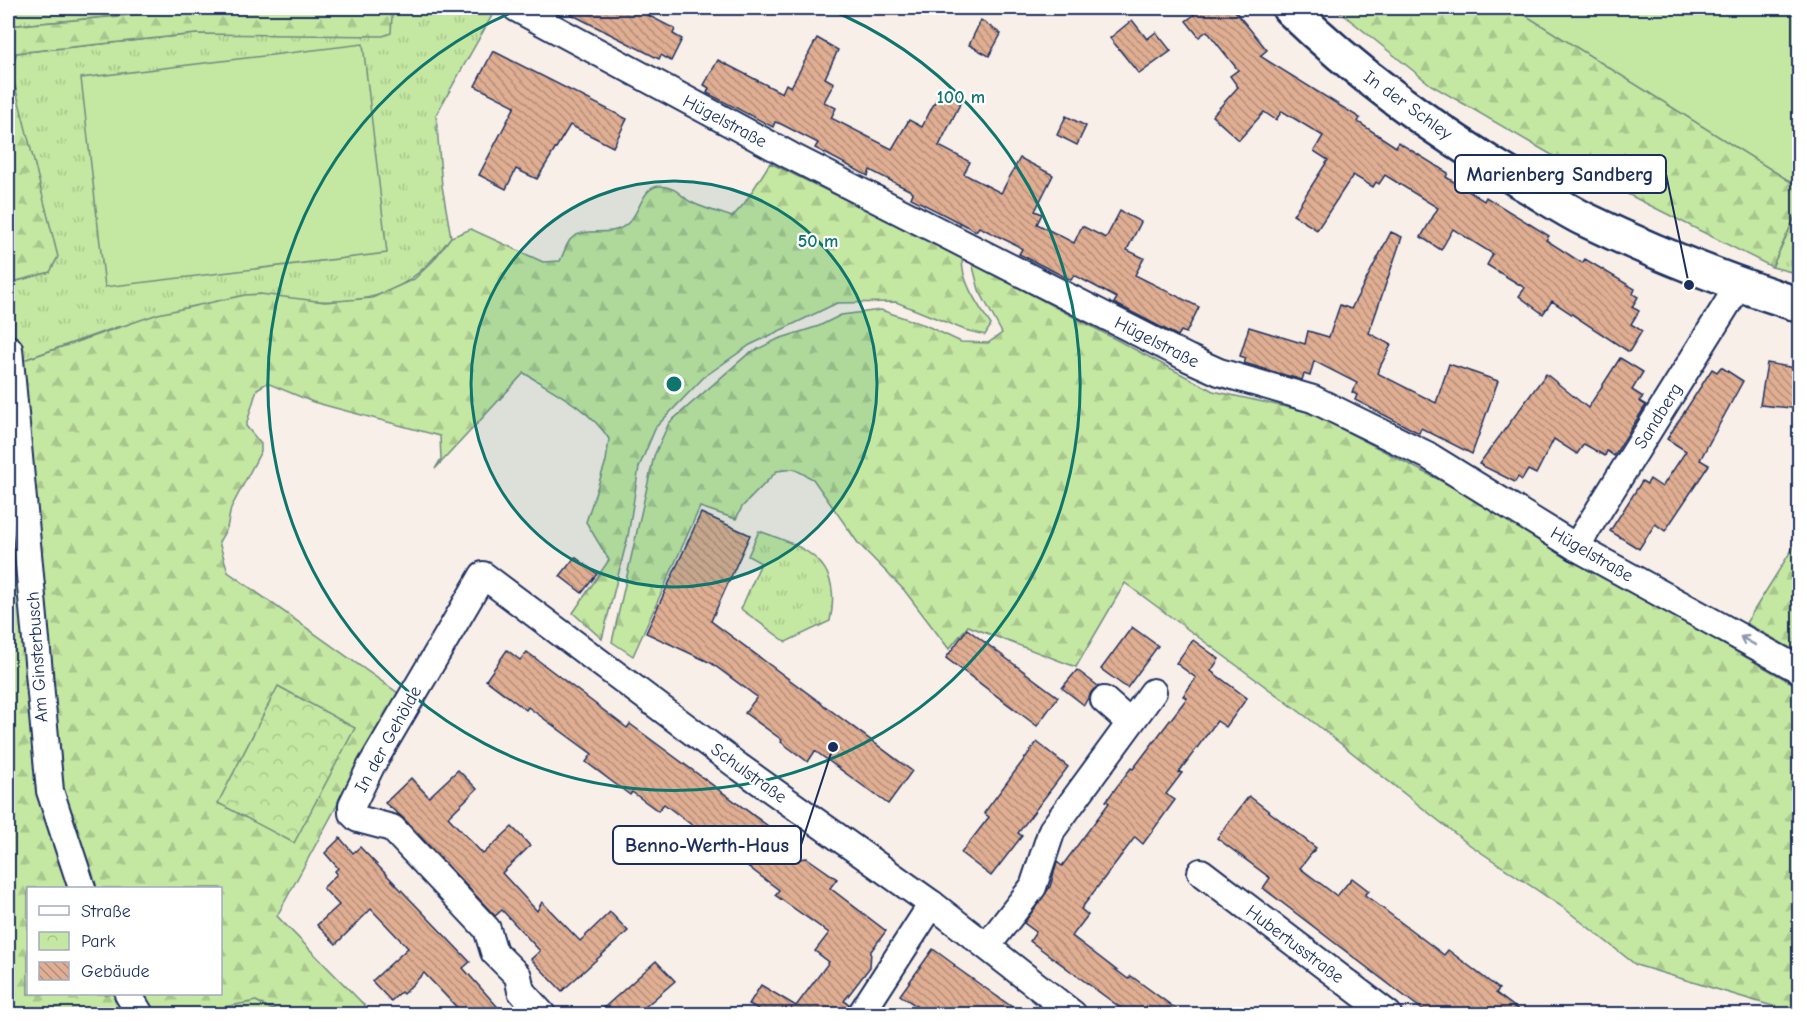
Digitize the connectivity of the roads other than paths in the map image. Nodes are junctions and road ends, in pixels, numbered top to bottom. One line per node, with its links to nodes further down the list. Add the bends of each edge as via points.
1 (516, 8): 6 (street, Hügelstraße, via 823,173 1188,358 1219,372 1312,399 1407,445)
2 (1289, 8): 3 (street, In der Schley, via 1399,101 1488,162 1582,218)
3 (1739, 285): 4 (street, In der Schley); 6 (street, Sandberg)
4 (1800, 305)
5 (9, 350): 13 (street, Am Ginsterbusch, via 50,791)
6 (1576, 547): 8 (street, Hügelstraße, one-way to 6)
7 (483, 575): 14 (street, Schulstraße, via 744,770); 18 (street, In der Gehölde, via 371,766 352,813 358,819 392,828 487,929 494,952 518,976 521,991)
8 (1800, 670)
9 (1153, 692): 11 (street)
10 (1104, 700): 11 (street)
11 (1130, 722): 15 (street, via 1052,830 1033,887)
12 (1201, 872): 21 (street, Hubertusstraße)
13 (82, 887)
14 (932, 904): 15 (street, Schulstraße); 19 (street)
15 (987, 946): 20 (street, Schulstraße)
16 (129, 995): 17 (street)
17 (140, 1014)
18 (542, 1014)
19 (861, 1014)
20 (1072, 1014)
21 (1388, 1014)

